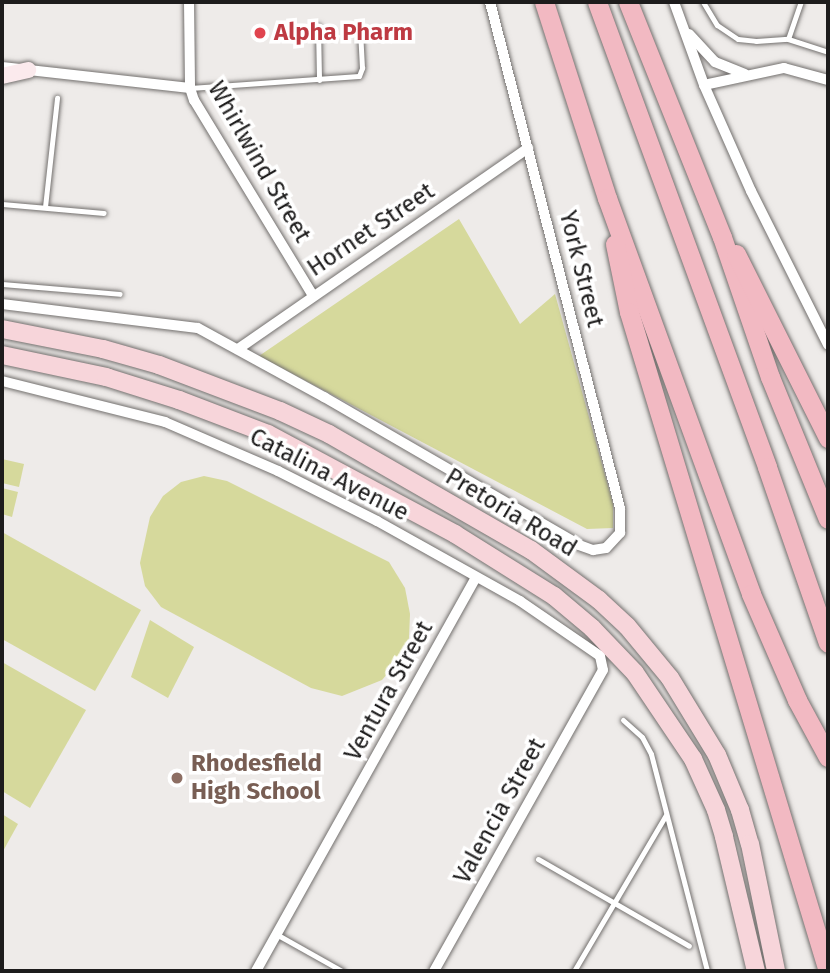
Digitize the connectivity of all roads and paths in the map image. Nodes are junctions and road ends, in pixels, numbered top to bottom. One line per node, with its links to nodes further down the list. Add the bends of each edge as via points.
1 (189, 2): 21 (street, Whirlwind Street)
2 (490, 2): 23 (street, York Street)
3 (544, 2): 24 (highway)
4 (597, 2): 41 (highway)
5 (628, 2): 28 (highway)
6 (674, 2): 10 (street)
7 (703, 2): 12 (lane, via 717,25 738,39)
8 (801, 2): 12 (lane)
9 (317, 26): 18 (lane)
10 (684, 29): 16 (street, via 715,62); 20 (street)
11 (360, 33): 18 (lane, via 361,73)
12 (788, 38): 13 (lane)
13 (828, 52)
14 (2, 67): 15 (street)
15 (28, 70): 17 (street); 21 (street)
16 (745, 75): 19 (street, via 784,68); 20 (street)
17 (2, 76)
18 (319, 80): 21 (lane)
19 (828, 80)
20 (704, 85): 34 (street)
21 (190, 88): 31 (street, Whirlwind Street)
22 (57, 98): 26 (lane)
23 (528, 148): 31 (street, Hornet Street); 35 (street, York Street, via 620,508 623,525 612,544 593,550 579,545)
24 (607, 198): 44 (highway, via 751,594 797,700); 57 (highway, via 629,312)
25 (2, 204): 26 (lane)
26 (45, 207): 27 (lane)
27 (104, 213)
28 (722, 237): 38 (highway, via 741,261); 39 (highway, via 770,377)
29 (2, 284): 30 (lane)
30 (120, 295)
31 (313, 296): 35 (street, Hornet Street)
32 (2, 303): 35 (street, via 188,325)
33 (2, 329): 56 (main road, Pretoria Road, via 159,365 281,411 329,434 569,575 643,645 687,702 717,755 750,844)
34 (828, 345)
35 (238, 349)
36 (2, 355): 55 (main road, Pretoria Road, via 106,377 268,434 455,534 554,596 635,673 692,759 724,837)
37 (2, 381): 40 (street, Catalina Avenue, via 186,429 325,494)
38 (828, 438)
39 (828, 519)
40 (476, 578): 42 (street, Catalina Avenue, via 566,630 600,656); 48 (street, Ventura Street)
41 (828, 643)
42 (603, 670): 52 (street, Valencia Street)
43 (623, 720): 45 (lane, via 642,737 651,754)
44 (828, 756)
45 (666, 815): 47 (lane); 54 (lane)
46 (538, 859): 47 (lane)
47 (614, 903): 49 (lane); 53 (lane)
48 (276, 934): 50 (street, Ventura Street); 51 (lane)
49 (689, 946)
50 (256, 971)
51 (342, 971)
52 (434, 971)
53 (574, 971)
54 (706, 971)
55 (756, 971)
56 (776, 971)
57 (828, 971)

